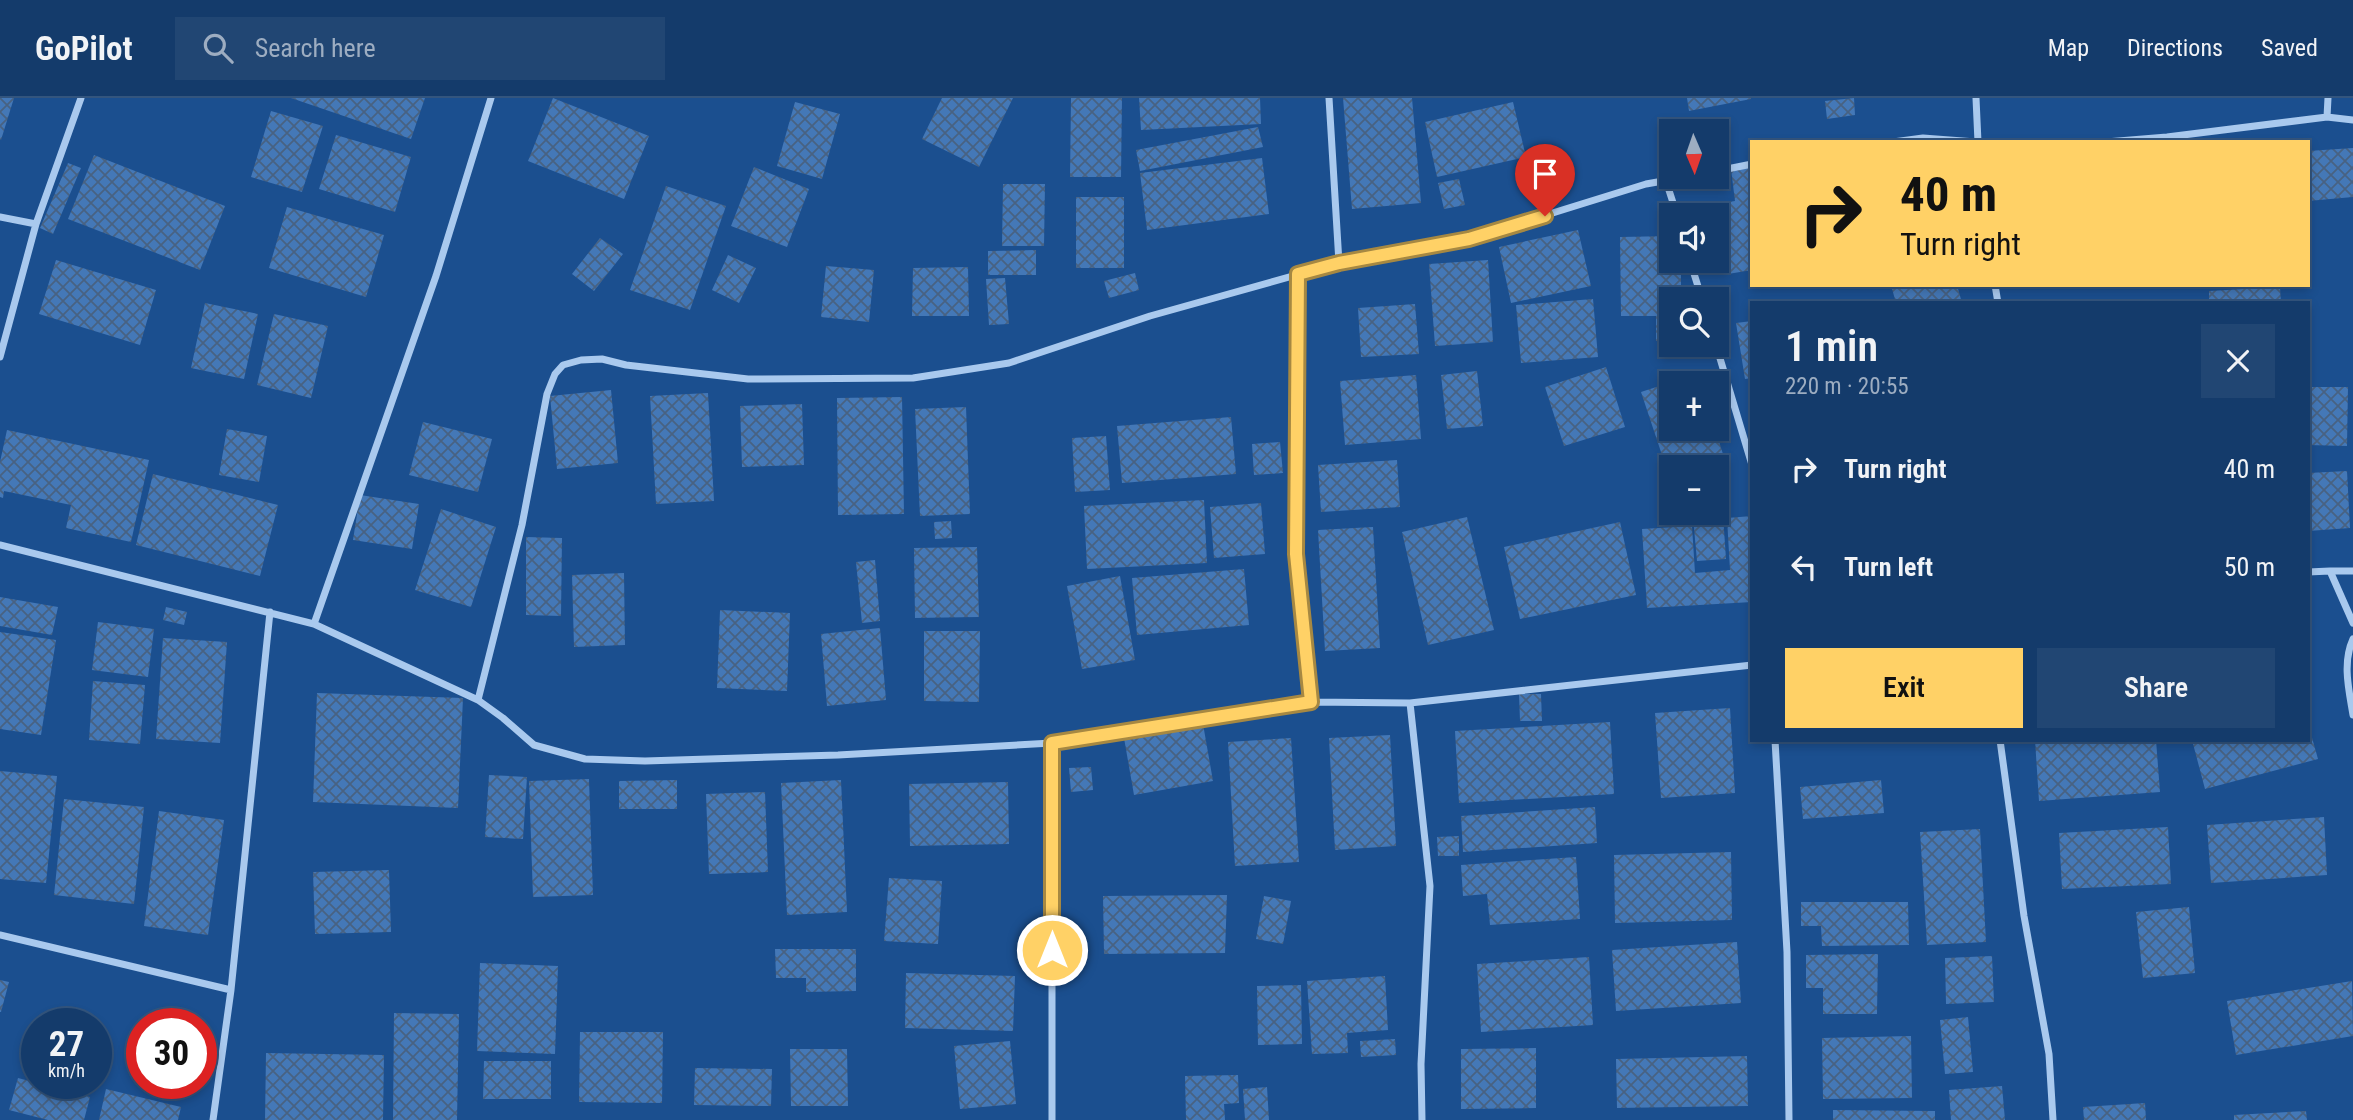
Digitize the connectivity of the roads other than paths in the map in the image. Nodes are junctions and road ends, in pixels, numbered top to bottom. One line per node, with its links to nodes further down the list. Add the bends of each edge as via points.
1 (81, 98): 16 (street)
2 (491, 98): 28 (street, via 431,288)
3 (1329, 98): 17 (street)
4 (1976, 98): 10 (street)
5 (2328, 98): 6 (street)
6 (2327, 117): 7 (street); 11 (street)
7 (2353, 120)
8 (1908, 140): 9 (street)
9 (1950, 140)
10 (1977, 140)
11 (2130, 140)
12 (1750, 164): 13 (street)
13 (1729, 169)
14 (1659, 182): 17 (street, via 1469,239)
15 (0, 217): 16 (street)
16 (36, 224): 19 (street)
17 (1339, 263): 18 (street)
18 (1298, 274): 31 (street, via 1009,363 913,378 748,379 602,359 563,365 547,394 522,525); 32 (street, via 1296,554)
19 (0, 357)
20 (1720, 357): 21 (street)
21 (1750, 459)
22 (0, 545): 26 (street)
23 (2330, 571): 24 (street); 25 (street); 27 (street)
24 (2353, 571)
25 (2310, 572)
26 (270, 612): 28 (street); 39 (street)
27 (2353, 623)
28 (314, 624): 31 (street)
29 (2353, 639): 34 (street, via 2347,673)
30 (1750, 665): 33 (street)
31 (478, 700): 37 (street, via 534,745 584,759 825,755)
32 (1311, 702): 33 (street); 37 (street)
33 (1410, 703): 42 (street, via 1430,886 1421,1064)
34 (2353, 715)
35 (1775, 742): 43 (street, via 1787,952)
36 (2000, 742): 44 (street, via 2049,1054)
37 (1052, 743): 41 (street)
38 (0, 935): 39 (street)
39 (231, 990): 40 (street)
40 (213, 1120)
41 (1052, 1120)
42 (1423, 1120)
43 (1788, 1120)
44 (2053, 1120)

